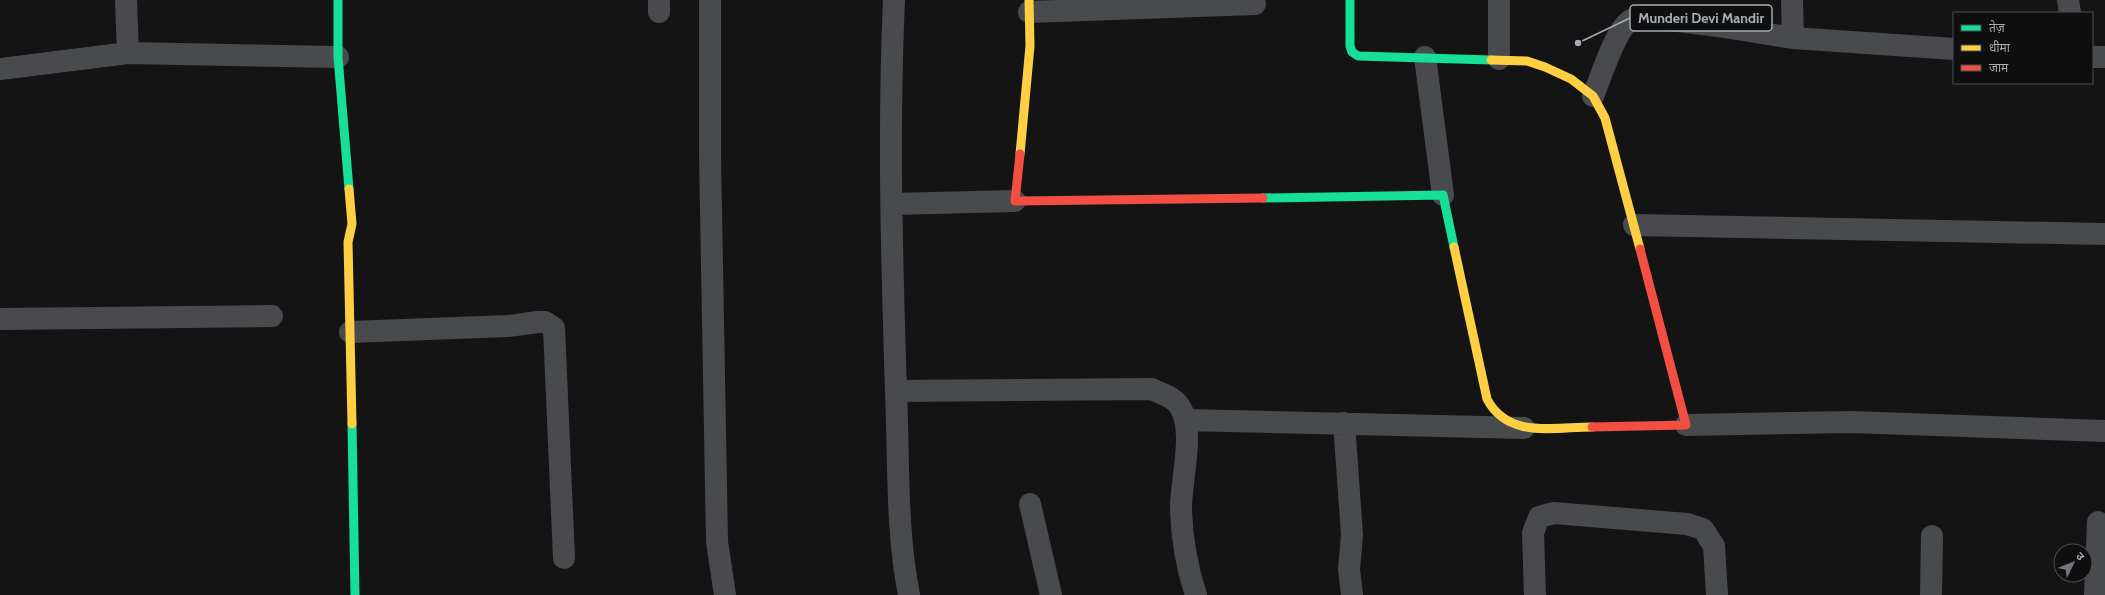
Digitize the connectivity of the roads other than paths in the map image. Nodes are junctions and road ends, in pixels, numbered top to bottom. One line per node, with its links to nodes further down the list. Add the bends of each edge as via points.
1 (126, 0): 14 (street)
2 (338, 0): 15 (street)
3 (710, 0): 41 (street, via 717,542)
4 (894, 0): 24 (street)
5 (1350, 0): 16 (street, via 1352,52 1358,56)
6 (1499, 0): 19 (street)
7 (1792, 0): 12 (street)
8 (2068, 0): 11 (street)
9 (1255, 4): 10 (street)
10 (1029, 6): 23 (street, via 1030,46)
11 (2070, 12)
12 (1793, 38): 13 (street); 21 (street, via 1642,18 1632,20 1620,33)
13 (1953, 49)
14 (128, 53): 15 (street); 20 (street)
15 (338, 57): 29 (street, via 352,224 348,242)
16 (1425, 57): 19 (street); 22 (street)
17 (2093, 57): 18 (street)
18 (2105, 57)
19 (1499, 59): 21 (street, via 1527,61 1549,68 1575,82)
20 (0, 69)
21 (1593, 96): 25 (street, via 1605,118)
22 (1443, 194): 23 (street); 34 (street, via 1487,399 1498,416 1510,424)
23 (1015, 201): 24 (street)
24 (892, 204): 30 (street)
25 (1634, 225): 26 (street); 33 (street)
26 (2105, 234)
27 (272, 316): 28 (street)
28 (0, 319)
29 (350, 332): 39 (street, via 508,326 538,322 545,322 554,328); 40 (street)
30 (896, 391): 31 (street, via 1152,389 1178,404); 42 (street, via 902,558)
31 (1185, 420): 32 (street); 44 (street, via 1187,450 1181,510 1189,574)
32 (1344, 423): 34 (street); 45 (street, via 1352,535 1349,569)
33 (1686, 425): 34 (street); 35 (street, via 1851,422)
34 (1524, 428)
35 (2105, 431)
36 (1030, 504): 43 (street)
37 (2098, 522): 49 (street)
38 (1932, 536): 48 (street)
39 (564, 558)
40 (355, 595)
41 (725, 595)
42 (909, 595)
43 (1051, 595)
44 (1196, 595)
45 (1352, 595)
46 (1535, 595): 47 (street, via 1533,533 1539,517 1554,513 1687,524 1703,529 1714,546)
47 (1717, 595)
48 (1931, 595)
49 (2095, 595)

